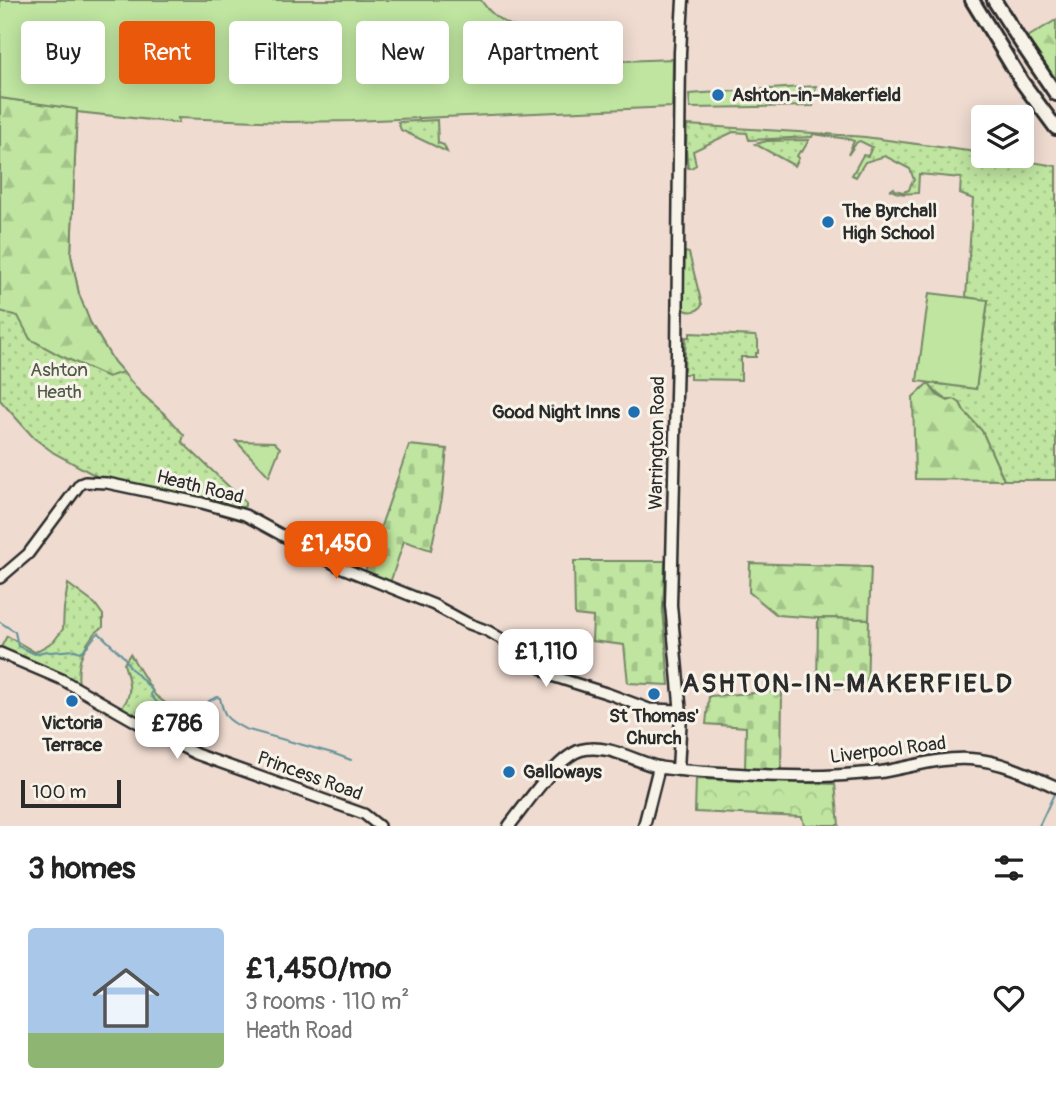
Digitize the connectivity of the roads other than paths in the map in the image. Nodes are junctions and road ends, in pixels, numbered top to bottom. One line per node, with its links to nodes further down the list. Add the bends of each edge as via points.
1 (683, 0): 8 (main road, Warrington Road, via 671,605)
2 (972, 0): 5 (highway)
3 (994, 0): 4 (highway)
4 (1056, 94)
5 (1056, 128)
6 (0, 578): 8 (street, Heath Road, via 28,554 80,484 107,484 244,515 340,566 488,631 552,676 649,709)
7 (0, 653): 12 (street, Princess Road, via 61,679 187,749 364,814)
8 (680, 710): 10 (main road, Warrington Road)
9 (659, 767): 10 (main road, Liverpool Road); 13 (main road, Liverpool Road, via 598,748 580,750 557,766); 14 (main road)
10 (678, 770): 11 (main road, Liverpool Road, via 842,775 971,759 1011,767)
11 (1056, 787)
12 (379, 826)
13 (509, 826)
14 (644, 826)

